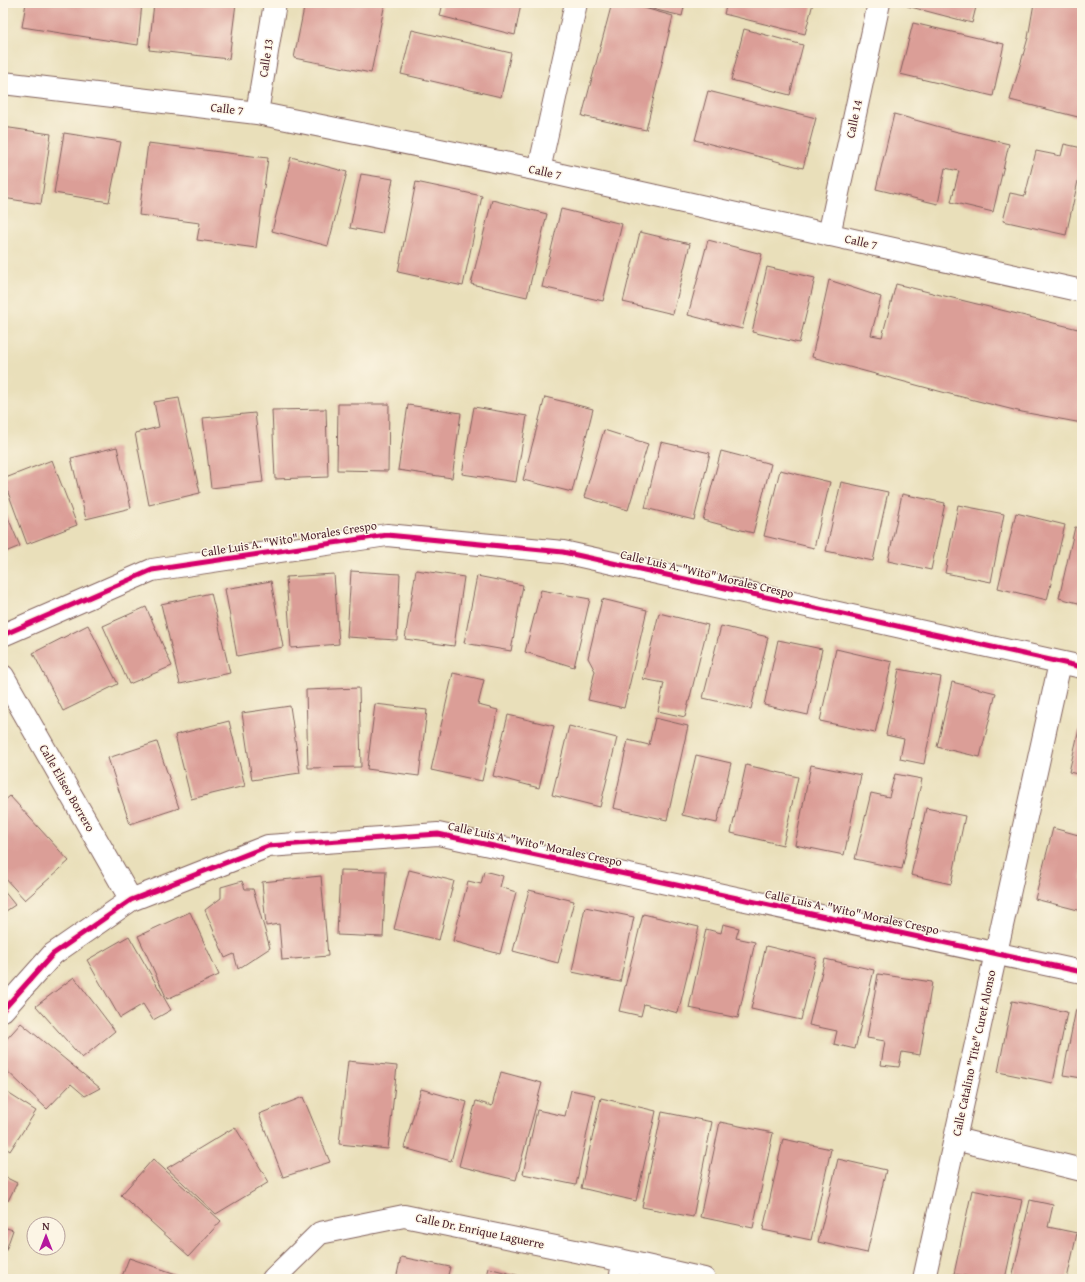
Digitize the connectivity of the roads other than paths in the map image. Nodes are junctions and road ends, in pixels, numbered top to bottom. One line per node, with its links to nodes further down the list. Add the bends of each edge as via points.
1 (275, 3): 5 (street, Calle 13)
2 (576, 3): 6 (street)
3 (879, 3): 7 (street, Calle 14)
4 (3, 83): 5 (street, Calle 7)
5 (257, 113): 6 (street, Calle 7)
6 (539, 170): 7 (street, Calle 7)
7 (829, 235): 8 (street, Calle 7)
8 (1082, 291)
9 (3, 635): 10 (street, Calle Luis A. "Wito" Morales Crespo, via 152,570 387,535 563,552)
10 (1060, 663): 11 (street, Calle Luis A. "Wito" Morales Crespo); 14 (street, Calle Catalino "Tite" Curet Alonso)
11 (1082, 667)
12 (3, 676): 13 (street, Calle Eliseo Borrero)
13 (130, 900): 14 (street, Calle Luis A. "Wito" Morales Crespo, via 268,846 438,834); 16 (street, Calle Luis A. "Wito" Morales Crespo, via 53,954)
14 (996, 953): 15 (street, Calle Luis A. "Wito" Morales Crespo); 17 (street, Calle Catalino "Tite" Curet Alonso)
15 (1082, 972)
16 (3, 1010)
17 (955, 1139): 18 (street); 22 (street, Calle Catalino "Tite" Curet Alonso)
18 (1082, 1170)
19 (622, 1270): 20 (street, Calle Dr. Enrique Laguerre, via 404,1216 320,1233); 21 (street, Calle Dr. Enrique Laguerre)
20 (273, 1279)
21 (704, 1279)
22 (924, 1279)

